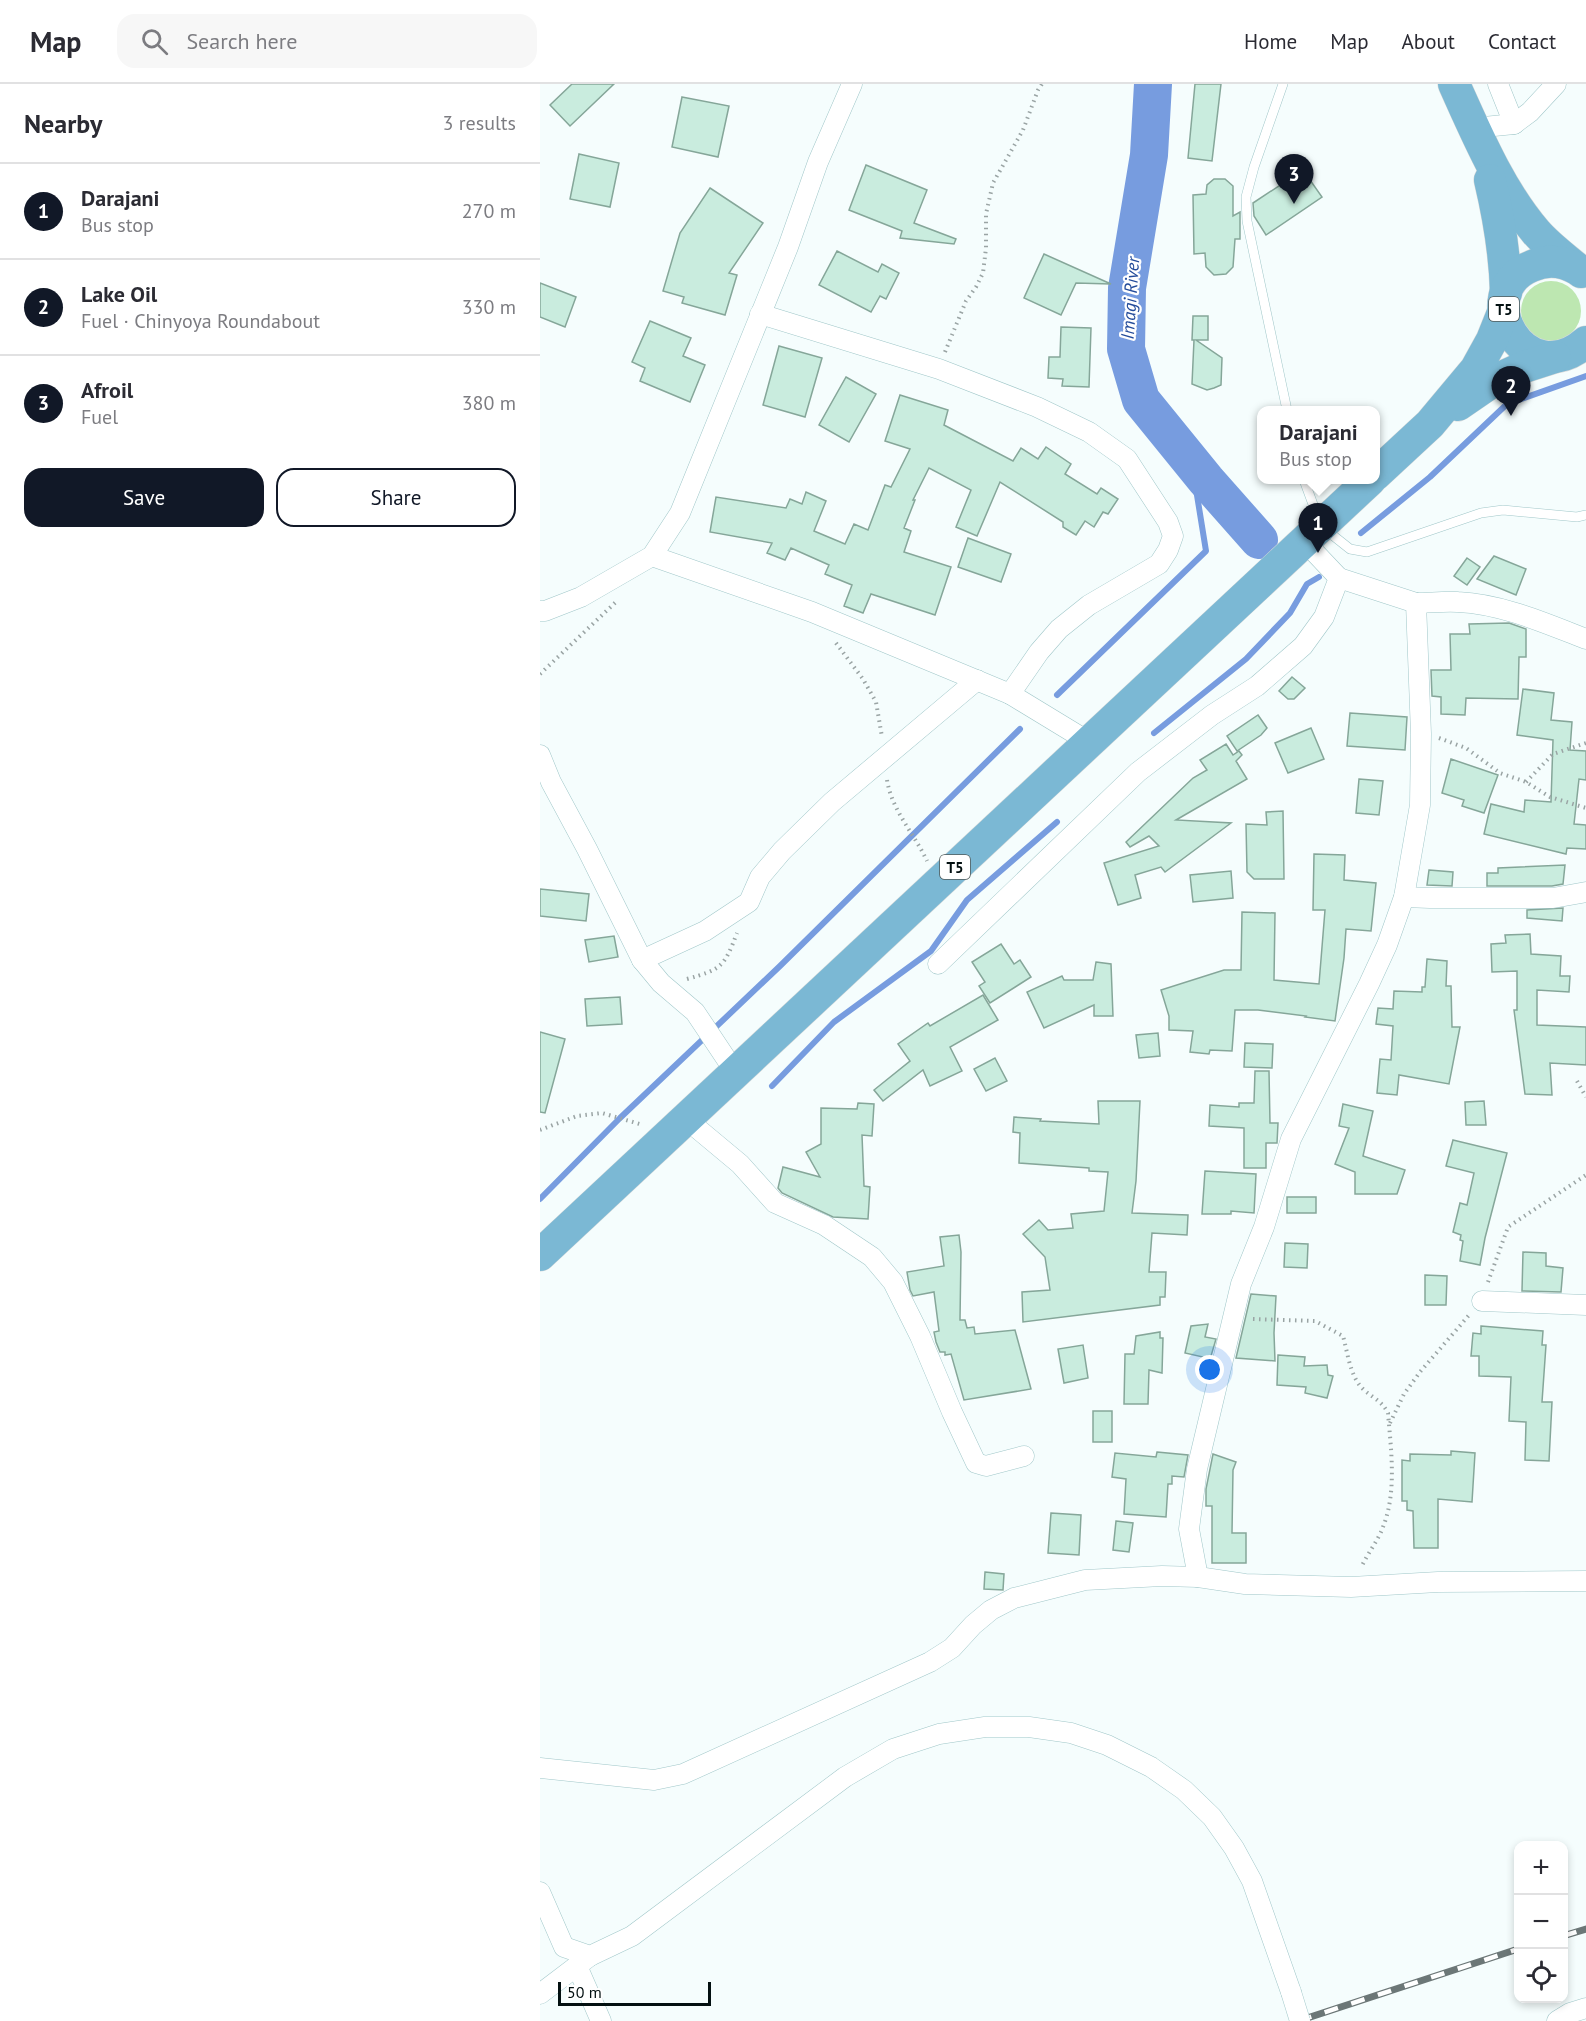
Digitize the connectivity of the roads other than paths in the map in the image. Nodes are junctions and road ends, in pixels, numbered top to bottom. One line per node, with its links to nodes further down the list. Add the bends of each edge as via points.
1 (852, 84): 10 (street)
2 (1282, 84): 13 (lane, via 1246,197 1247,221)
3 (1454, 84): 7 (highway, T5)
4 (1497, 84): 6 (street)
5 (1556, 84): 6 (street)
6 (1514, 124): 7 (street)
7 (1477, 135): 8 (highway, T5, via 1522,214 1538,234); 9 (highway, T5, via 1500,219)
8 (1584, 274): 9 (highway, T5, via 1570,265 1544,262 1518,274)
9 (1505, 301): 12 (highway, T5, via 1506,323 1519,344 1530,352); 14 (highway, T5, via 1492,340 1476,369)
10 (760, 314): 20 (street, via 680,513); 26 (street, via 939,369 1037,407 1089,432 1127,459 1168,522 1173,536 1168,550 1159,564 1089,605 1059,629)
11 (1586, 342): 12 (highway, T5)
12 (1555, 357): 14 (highway, T5, via 1493,381)
13 (1286, 406)
14 (1430, 424): 15 (highway, T5)
15 (1380, 470)
16 (1305, 484): 19 (lane)
17 (1366, 484): 19 (highway, T5)
18 (1586, 515): 19 (lane, via 1503,510 1481,513 1367,552)
19 (1313, 533): 21 (street); 27 (highway, T5)
20 (644, 560): 23 (street, via 581,597); 25 (street, via 813,612)
21 (1339, 578): 22 (street); 32 (street, via 1324,617 1303,645 1257,686 1138,771)
22 (1416, 603): 24 (street, via 1488,605); 30 (street, via 1420,806)
23 (540, 611)
24 (1586, 639)
25 (977, 680): 26 (street); 31 (street, via 832,802 782,851 760,878 749,902 705,931)
26 (1010, 694): 27 (street)
27 (1089, 742): 33 (highway, T5)
28 (540, 755): 31 (street)
29 (1586, 892): 30 (street, via 1553,898)
30 (1404, 897): 39 (street, via 1369,984 1291,1139 1264,1227 1241,1284 1197,1468 1189,1529)
31 (642, 960): 33 (street, via 661,983 695,1012)
32 (938, 964)
33 (735, 1072): 34 (highway, T5)
34 (678, 1126): 35 (highway, T5); 38 (street, via 740,1164 775,1203 824,1225 872,1257 893,1282 976,1463 986,1466)
35 (540, 1255)
36 (1482, 1301): 37 (street)
37 (1586, 1305)
38 (1024, 1456)
39 (1198, 1577): 40 (street, via 1245,1584 1351,1587); 41 (street, via 1085,1580 1014,1598 991,1610 952,1648 930,1662 683,1774 654,1780)
40 (1586, 1581)
41 (540, 1768)
42 (540, 1892): 43 (street, via 564,1947)
43 (584, 1961): 44 (street); 46 (street); 47 (street, bridge, via 632,1936 845,1777 893,1749 962,1730 1029,1728 1071,1733 1107,1745 1151,1767 1184,1790 1212,1817 1252,1881)
44 (540, 1994)
45 (1586, 2008): 48 (street)
46 (601, 2021)
47 (1300, 2021)
48 (1557, 2021)

